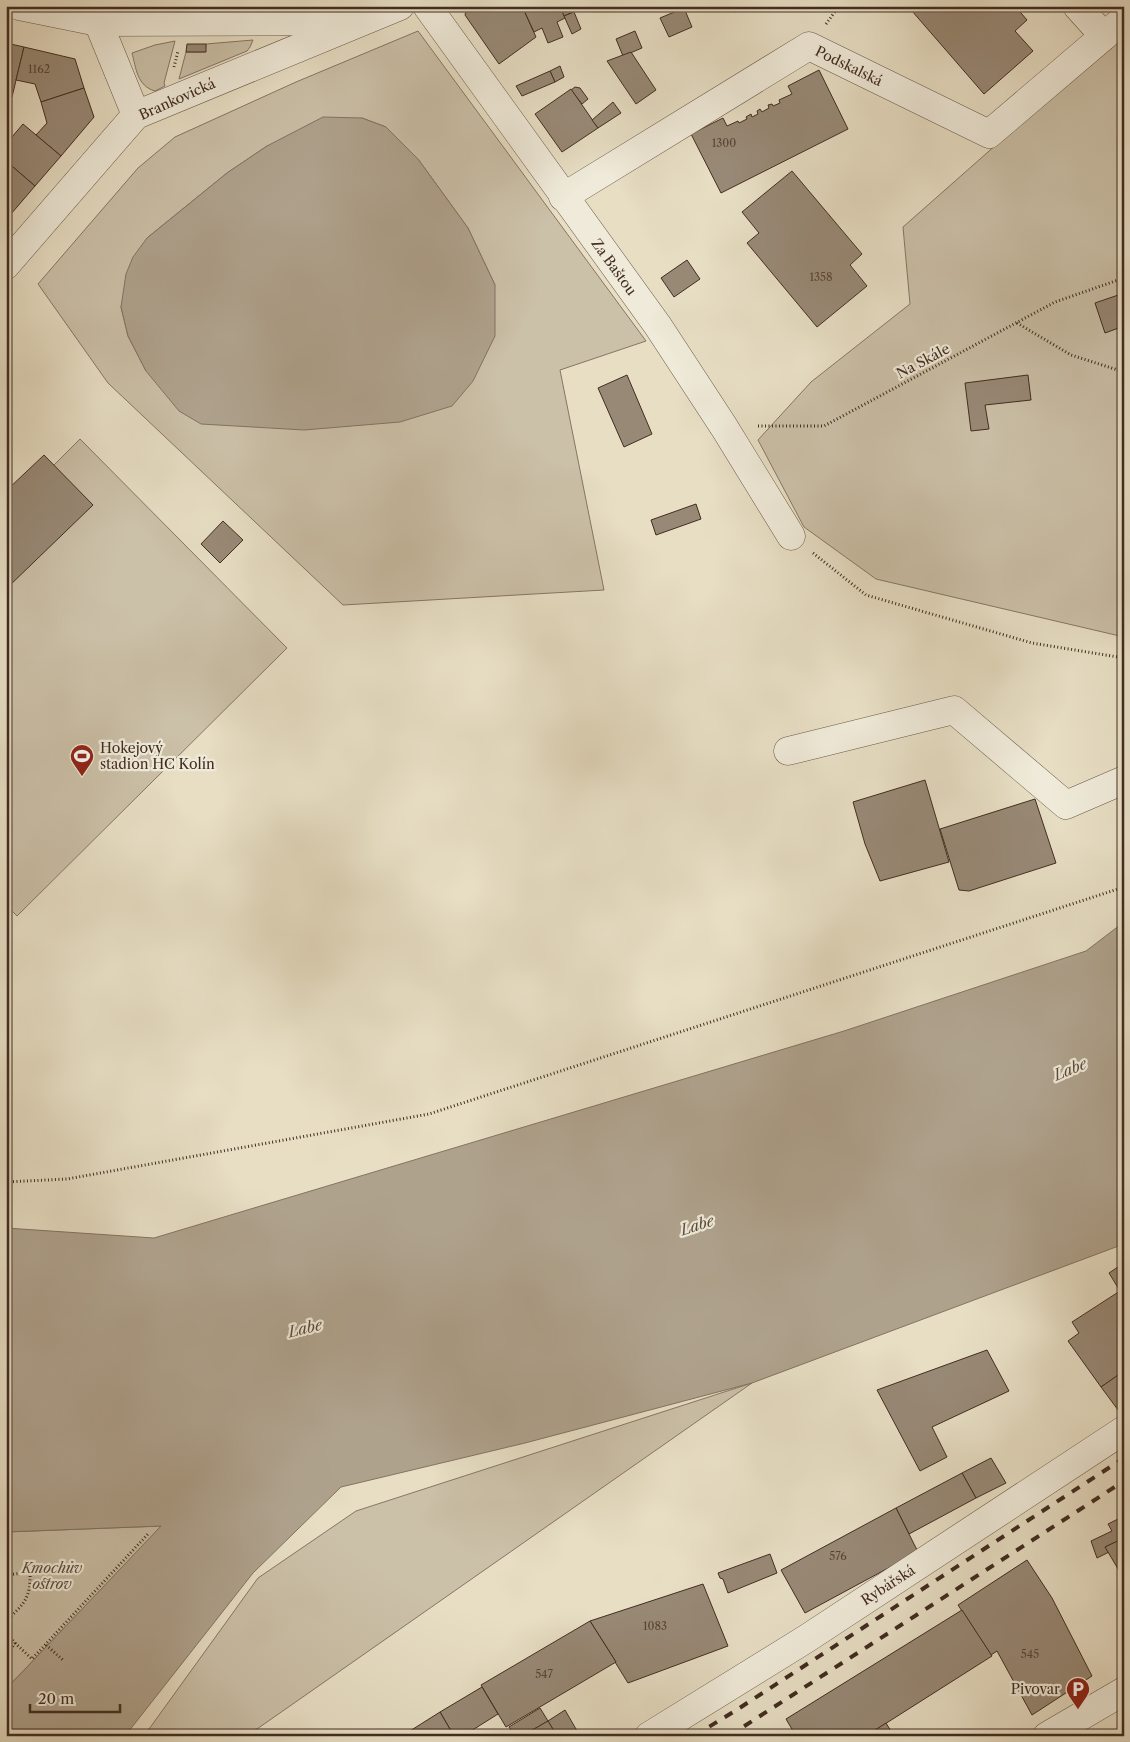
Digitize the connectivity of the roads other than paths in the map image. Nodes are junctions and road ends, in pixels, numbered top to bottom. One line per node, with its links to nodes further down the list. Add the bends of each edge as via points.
1 (19, 6): 6 (street)
2 (400, 6): 5 (street, Brankovická)
3 (427, 6): 9 (street, Za Baštou)
4 (1077, 6): 7 (street)
5 (364, 13): 6 (street); 8 (street, Brankovická)
6 (98, 22): 8 (street)
7 (1114, 27): 9 (street, Podskalská, via 988,134 810,46)
8 (136, 115): 10 (street, Brankovická)
9 (563, 197): 11 (street, Za Baštou, via 658,326)
10 (6, 265)
11 (791, 536)
12 (788, 751): 13 (street, via 954,710 1066,805)
13 (1124, 780)
14 (1124, 1430): 16 (street, Rybářská, via 806,1639)
15 (1124, 1691): 17 (street)
16 (649, 1736)
17 (1048, 1736)

